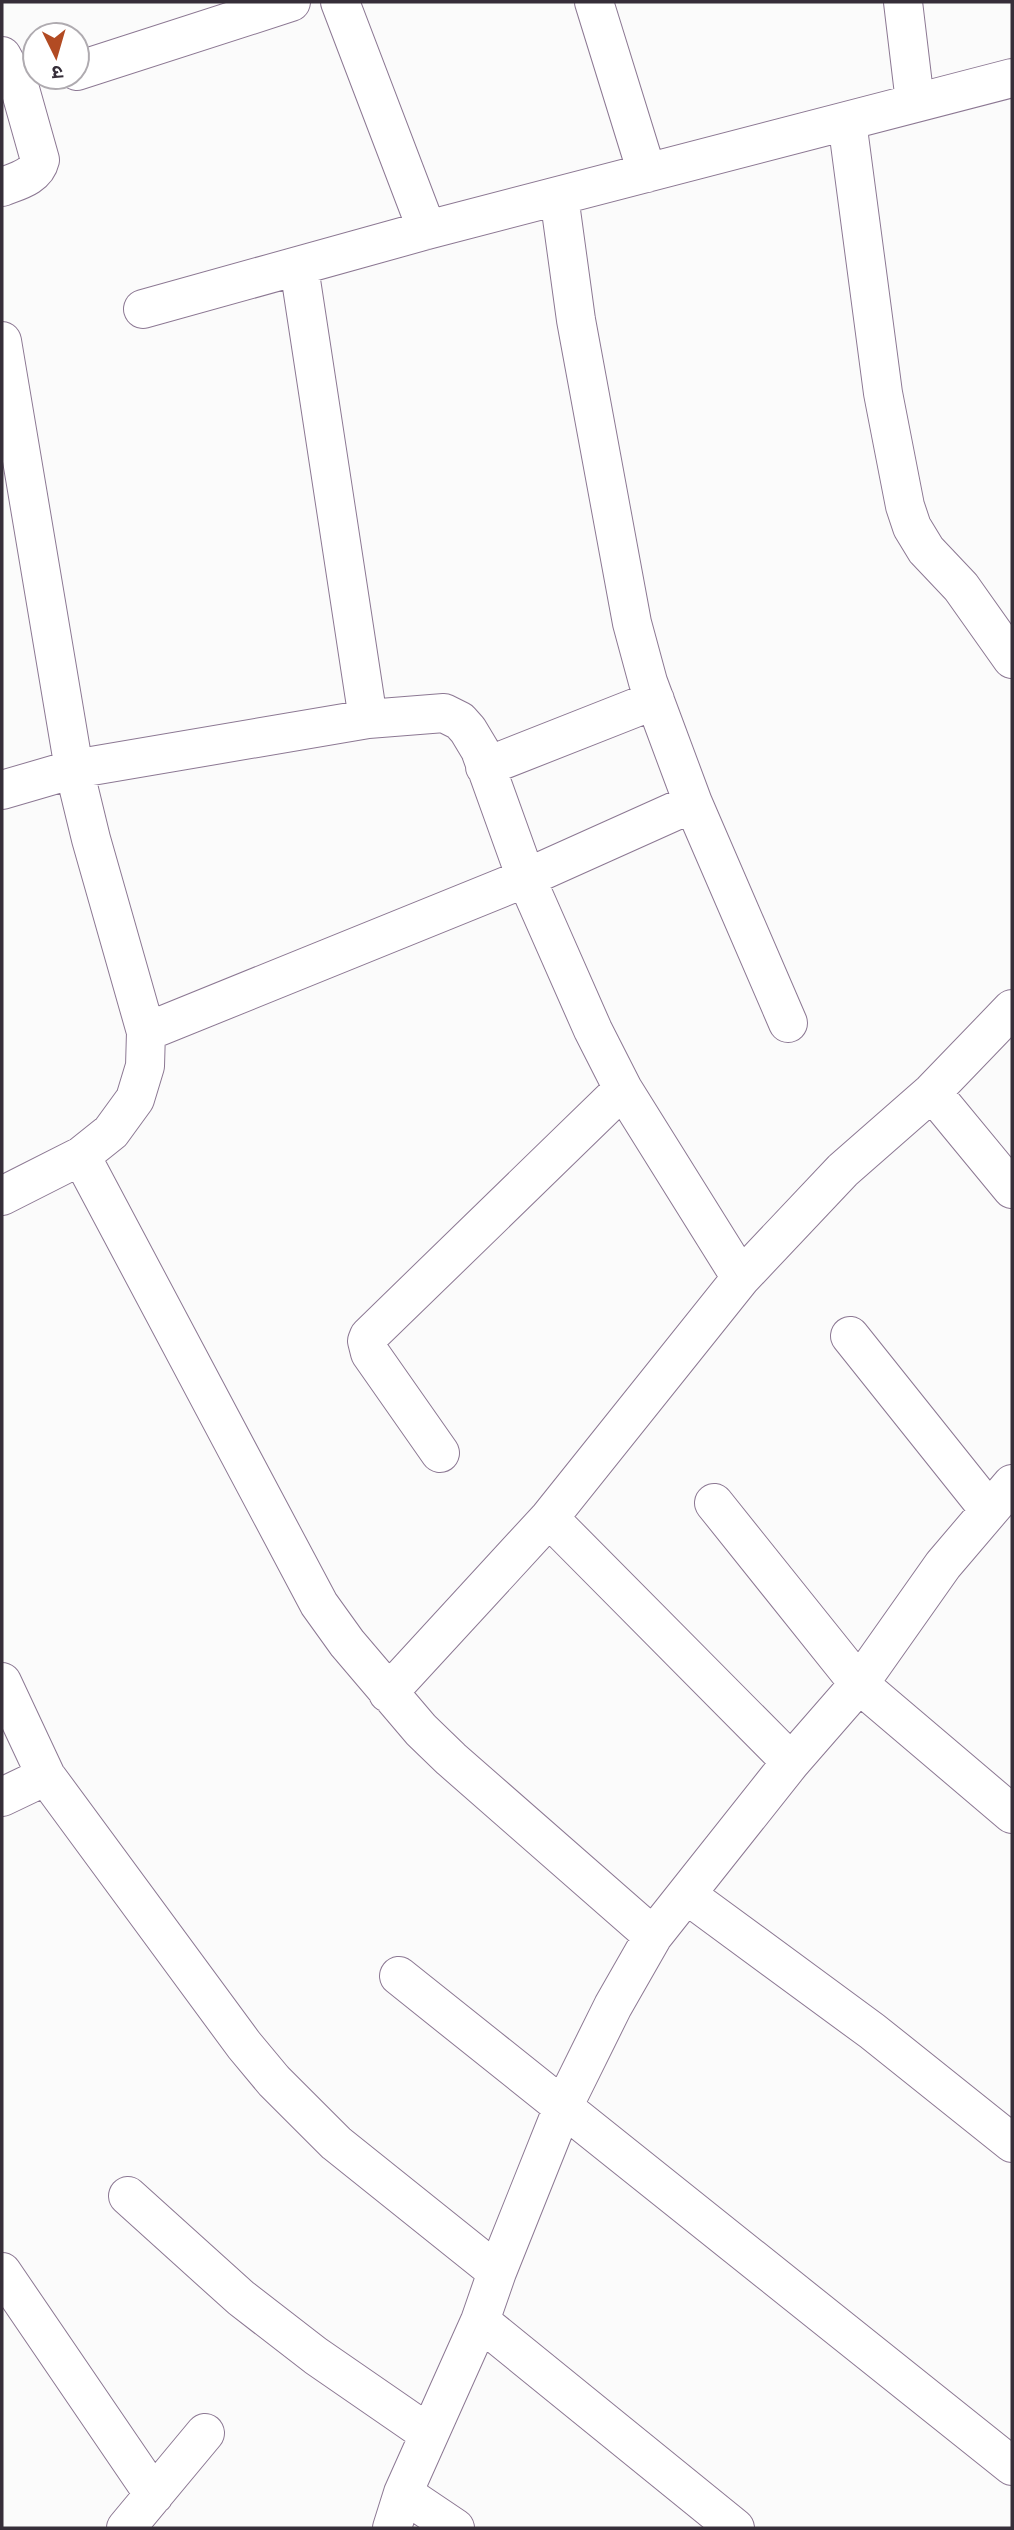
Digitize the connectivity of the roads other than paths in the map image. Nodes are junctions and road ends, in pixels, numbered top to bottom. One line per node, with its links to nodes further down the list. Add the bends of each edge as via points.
1 (291, 2): 6 (street)
2 (340, 2): 14 (street)
3 (594, 2): 11 (street)
4 (903, 2): 9 (street)
5 (2, 56): 8 (street)
6 (91, 66)
7 (1012, 78): 9 (street)
8 (20, 89): 12 (street, via 40,160 31,175)
9 (915, 102): 10 (street)
10 (847, 121): 11 (street); 18 (street, via 883,393 905,506 926,550 970,598)
11 (647, 173): 13 (street)
12 (2, 187)
13 (559, 196): 14 (street); 19 (street, via 614,536)
14 (427, 230): 15 (street)
15 (299, 267): 16 (street); 20 (street)
16 (143, 309)
17 (2, 341): 22 (street)
18 (1012, 659)
19 (655, 700): 21 (street); 24 (street)
20 (368, 719): 21 (street, via 444,713 460,720 468,730); 22 (street)
21 (485, 767): 25 (street)
22 (74, 769): 23 (street); 28 (street)
23 (2, 790)
24 (693, 803): 25 (street); 27 (street)
25 (526, 878): 28 (street); 29 (street)
26 (1012, 1009): 30 (street)
27 (788, 1023)
28 (146, 1032): 31 (street, via 145,1066 135,1100 111,1132)
29 (623, 1089): 34 (street); 36 (street, via 369,1336 370,1353)
30 (932, 1092): 32 (street); 34 (street, via 843,1170)
31 (81, 1156): 33 (street); 42 (street, via 319,1604)
32 (1012, 1189)
33 (2, 1196)
34 (741, 1278): 39 (street)
35 (850, 1336): 37 (street)
36 (440, 1453)
37 (1001, 1497): 41 (street, via 943,1565)
38 (715, 1503): 41 (street)
39 (549, 1518): 42 (street); 43 (street)
40 (2, 1682): 44 (street)
41 (859, 1684): 43 (street); 46 (street)
42 (388, 1693): 48 (street, via 451,1759)
43 (791, 1762): 47 (street)
44 (46, 1776): 45 (street); 54 (street, via 274,2081 336,2143)
45 (2, 1797)
46 (1012, 1814)
47 (687, 1895): 48 (street); 51 (street, via 872,2031)
48 (653, 1936): 50 (street)
49 (398, 1976): 50 (street)
50 (563, 2107): 54 (street); 58 (street)
51 (1012, 2143)
52 (128, 2196): 57 (street, via 241,2298)
53 (2, 2272): 59 (street)
54 (497, 2272): 55 (street)
55 (480, 2321): 57 (street); 63 (street)
56 (205, 2433): 59 (street)
57 (429, 2434): 60 (street)
58 (1012, 2466)
59 (153, 2495): 61 (street)
60 (398, 2511): 62 (street)
61 (126, 2528)
62 (456, 2528)
63 (734, 2528)

